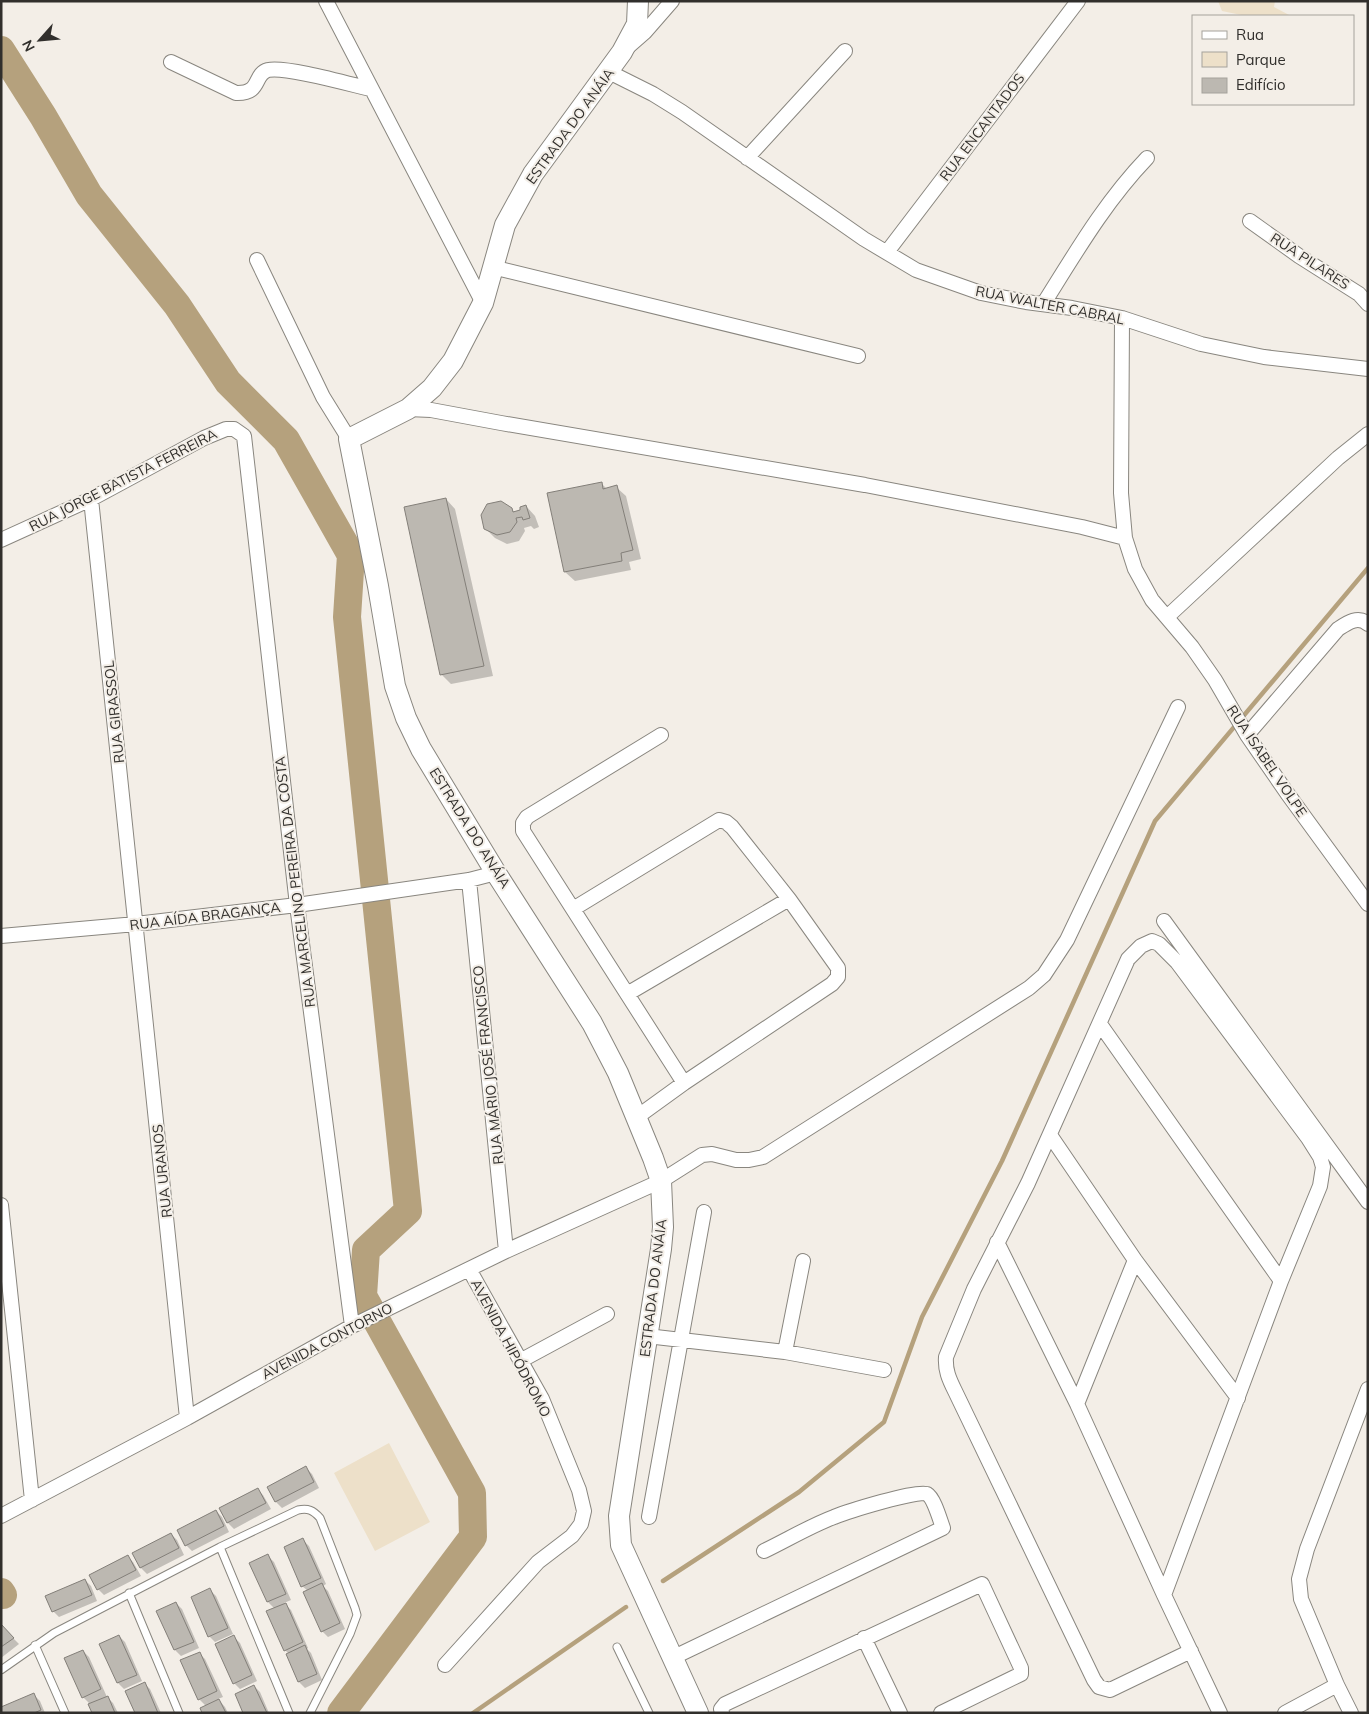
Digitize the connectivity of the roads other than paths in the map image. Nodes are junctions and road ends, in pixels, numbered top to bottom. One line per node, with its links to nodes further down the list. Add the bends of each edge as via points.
1 (326, 1): 9 (street)
2 (638, 1): 6 (street, ESTRADA DO ANÁIA, via 637,24)
3 (672, 1): 6 (street)
4 (1078, 1): 13 (street, RUA ENCANTADOS)
5 (845, 51): 10 (street)
6 (622, 52): 8 (street, ESTRADA DO ANÁIA)
7 (171, 62): 9 (street, via 236,93 250,91 261,75 269,70 300,73)
8 (609, 72): 10 (street, RUA WALTER CABRAL, via 654,94); 15 (street, ESTRADA DO ANÁIA, via 533,174 505,225)
9 (370, 89): 16 (street)
10 (747, 158): 13 (street, RUA WALTER CABRAL)
11 (1147, 158): 17 (street, via 1096,220)
12 (1250, 221): 18 (street, RUA PILARES, via 1359,294)
13 (887, 252): 17 (street, RUA WALTER CABRAL, via 916,270 981,293)
14 (257, 260): 25 (street, via 323,397)
15 (492, 267): 16 (street, ESTRADA DO ANÁIA); 20 (street)
16 (482, 303): 22 (street, ESTRADA DO ANÁIA, via 453,361 432,388)
17 (1044, 303): 19 (street, RUA WALTER CABRAL)
18 (1368, 304)
19 (1122, 318): 21 (street, RUA WALTER CABRAL, via 1201,344 1255,355); 27 (street, RUA ISABEL VOLPE, via 1121,493)
20 (858, 356)
21 (1368, 370)
22 (408, 409): 25 (street, ESTRADA DO ANÁIA); 27 (street, via 431,410 865,485)
23 (1368, 434): 29 (street)
24 (244, 436): 26 (street, RUA JORGE BATISTA FERREIRA, via 226,428); 38 (street, RUA MARCELINO PEREIRA DA COSTA)
25 (349, 439): 34 (street, ESTRADA DO ANÁIA, via 395,686 421,749)
26 (91, 500): 28 (street, RUA JORGE BATISTA FERREIRA); 41 (street, RUA GIRASSOL)
27 (1125, 538): 29 (street, RUA ISABEL VOLPE, via 1147,592)
28 (1, 540)
29 (1167, 617): 33 (street, RUA ISABEL VOLPE, via 1192,647)
30 (1368, 624): 33 (street, via 1357,620 1338,630)
31 (1178, 707): 48 (street, AVENIDA CONTORNO, via 1066,940 1044,975 1029,988 763,1157 742,1160 702,1155)
32 (661, 734): 39 (street, via 527,817 523,823 523,831)
33 (1247, 735): 37 (street, RUA ISABEL VOLPE)
34 (496, 873): 35 (street, RUA AÍDA BRAGANÇA); 46 (street, ESTRADA DO ANÁIA, via 592,1023)
35 (469, 880): 38 (street, RUA AÍDA BRAGANÇA); 53 (street, RUA MÁRIO JOSÉ FRANCISCO)
36 (789, 898): 39 (street, via 732,827 719,820); 43 (street); 45 (street, via 838,968 838,977)
37 (1368, 904)
38 (297, 906): 41 (street, RUA AÍDA BRAGANÇA); 59 (street, RUA MARCELINO PEREIRA DA COSTA)
39 (573, 909): 43 (street)
40 (1164, 921): 49 (street)
41 (136, 924): 42 (street, RUA AÍDA BRAGANÇA); 68 (street, RUA URANOS)
42 (1, 936)
43 (627, 994): 45 (street)
44 (1100, 1024): 47 (street); 57 (street); 57 (street, via 1128,959 1141,946 1152,941 1159,944 1176,962 1308,1138 1320,1157 1322,1177)
45 (684, 1082): 46 (street)
46 (637, 1117): 48 (street, ESTRADA DO ANÁIA)
47 (1050, 1135): 52 (street); 54 (street)
48 (661, 1181): 53 (street, AVENIDA CONTORNO); 60 (street, ESTRADA DO ANÁIA, via 663,1227)
49 (1368, 1202)
50 (1, 1205): 69 (street)
51 (704, 1212): 61 (street)
52 (997, 1242): 67 (street); 79 (street, via 946,1357 948,1377 954,1391 1099,1687 1110,1690)
53 (506, 1251): 56 (street, AVENIDA CONTORNO)
54 (1135, 1260): 66 (street); 67 (street)
55 (803, 1261): 62 (street)
56 (469, 1269): 59 (street, AVENIDA CONTORNO); 63 (street, AVENIDA HIPÓDROMO)
57 (1281, 1281): 66 (street)
58 (608, 1314): 63 (street)
59 (354, 1325): 68 (street, AVENIDA CONTORNO)
60 (647, 1336): 61 (street); 80 (street, ESTRADA DO ANÁIA, via 619,1516 621,1546)
61 (681, 1339): 62 (street); 71 (street)
62 (785, 1352): 64 (street)
63 (520, 1361): 81 (street, AVENIDA HIPÓDROMO, via 542,1399 579,1490 584,1512 581,1524 572,1536 538,1562)
64 (884, 1370)
65 (1368, 1389): 83 (street, via 1307,1548 1299,1579 1301,1599)
66 (1238, 1398): 75 (street)
67 (1078, 1404): 75 (street)
68 (188, 1418): 69 (street, AVENIDA CONTORNO)
69 (32, 1500): 70 (street, AVENIDA CONTORNO)
70 (1, 1516)
71 (649, 1517)
72 (220, 1547): 74 (lane); 86 (lane); 87 (lane, via 298,1510 309,1509 320,1518 357,1615)
73 (764, 1551): 80 (street, via 834,1517 922,1492 932,1500 943,1528)
74 (129, 1593): 77 (lane); 85 (lane)
75 (1164, 1595): 79 (street)
76 (864, 1638): 90 (street, via 724,1704); 91 (street); 92 (street, via 982,1584 1021,1674)
77 (35, 1645): 82 (lane); 84 (lane)
78 (617, 1647): 88 (lane)
79 (1191, 1651): 93 (street)
80 (672, 1658): 89 (street, ESTRADA DO ANÁIA)
81 (445, 1665)
82 (1, 1670)
83 (1337, 1685): 94 (street); 95 (street)
84 (65, 1713)
85 (179, 1713)
86 (289, 1713)
87 (310, 1713)
88 (648, 1713)
89 (698, 1713)
90 (722, 1713)
91 (900, 1713)
92 (941, 1713)
93 (1220, 1713)
94 (1285, 1713)
95 (1351, 1713)

